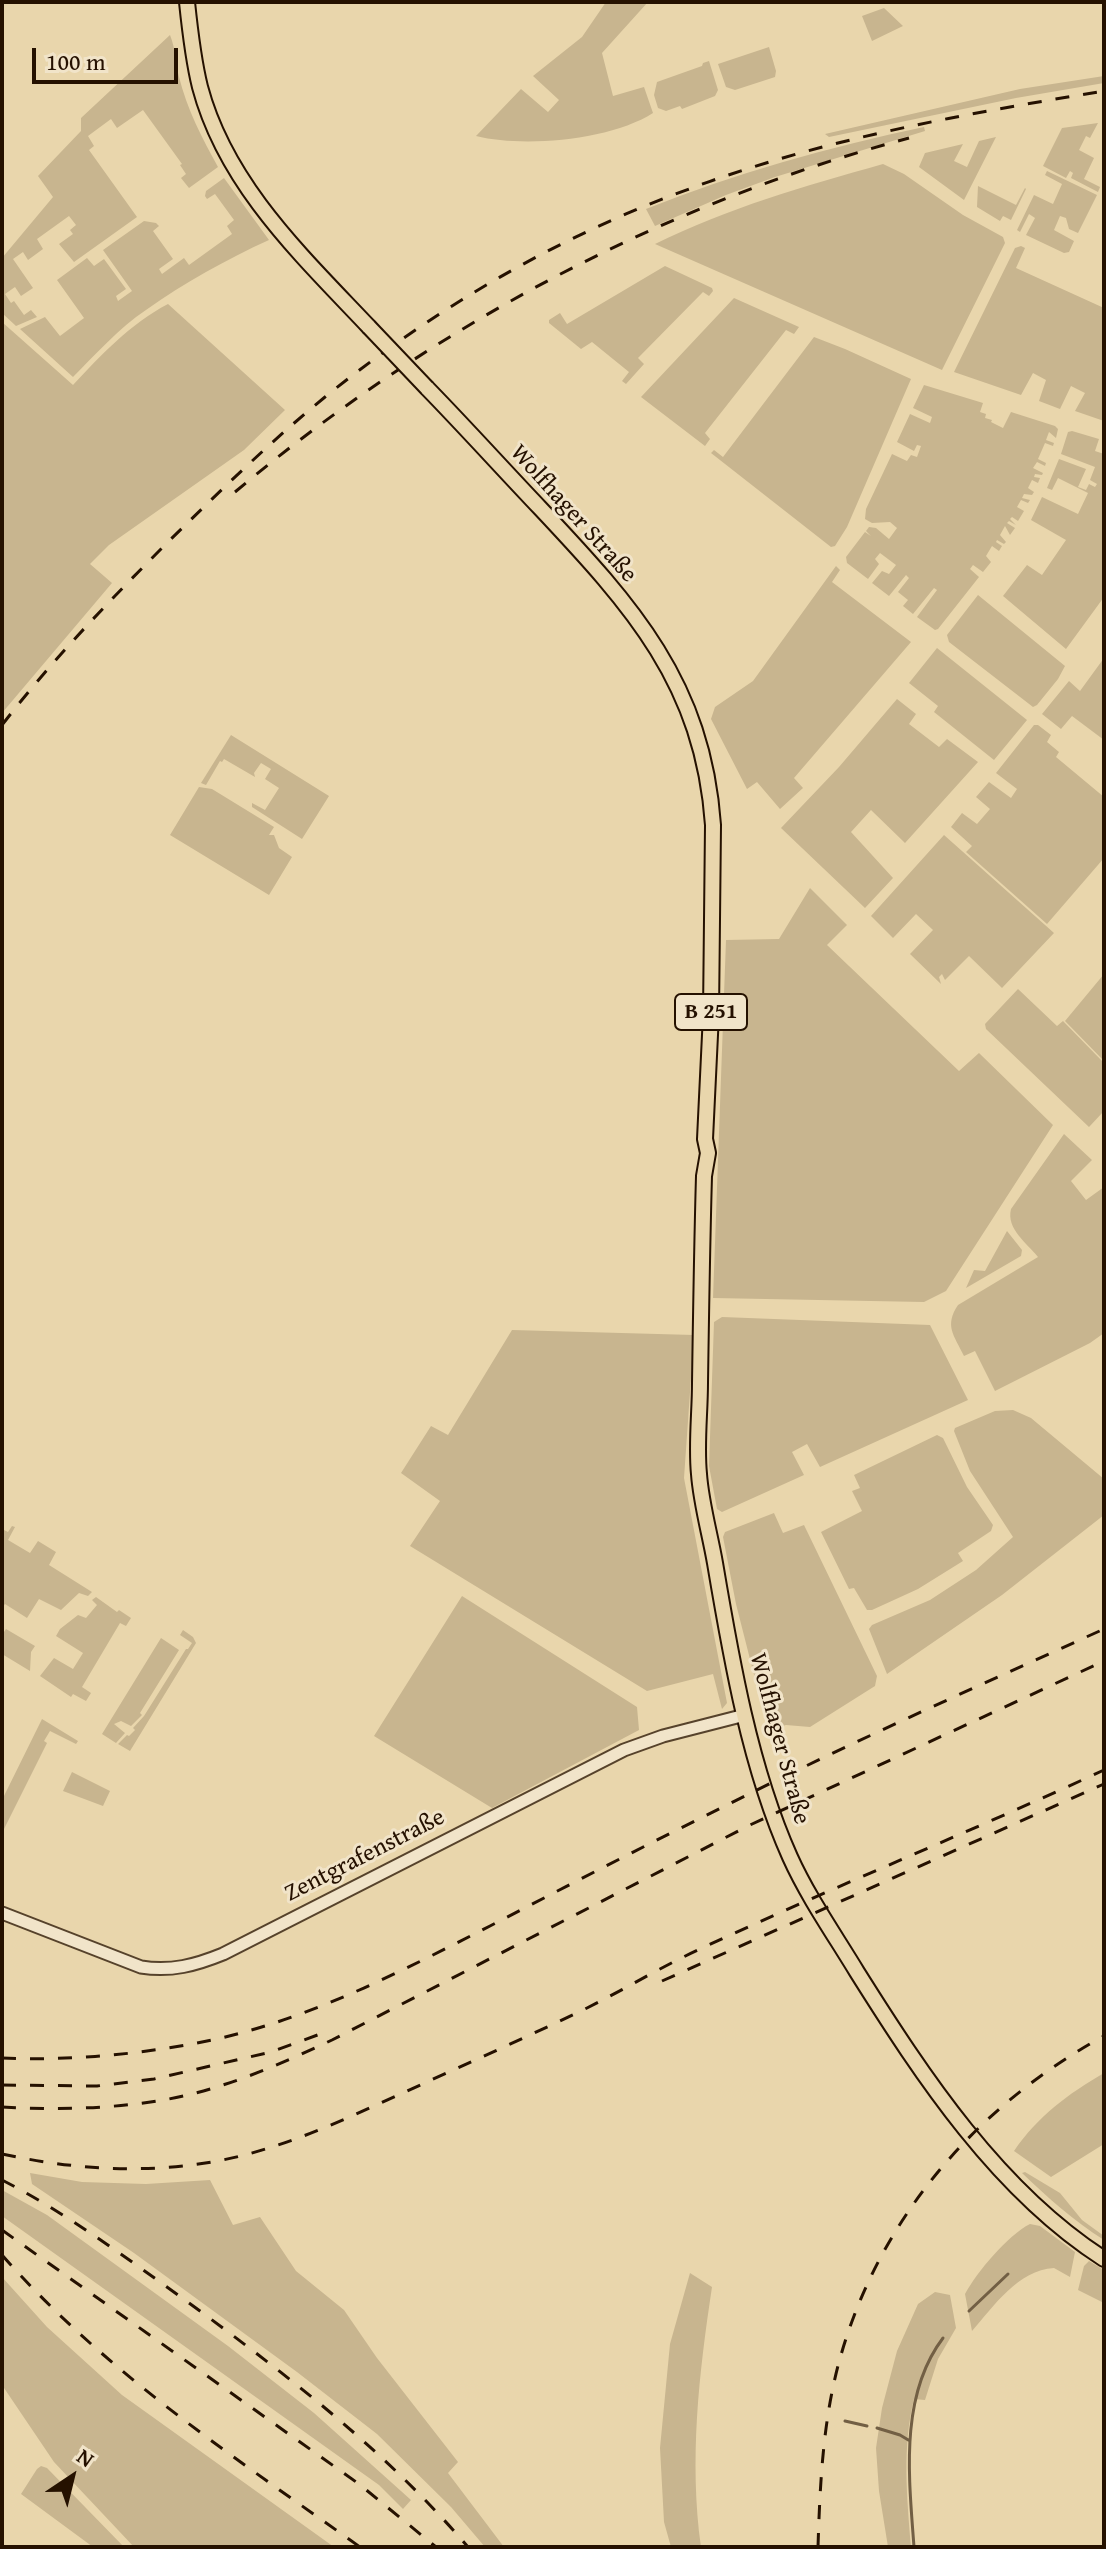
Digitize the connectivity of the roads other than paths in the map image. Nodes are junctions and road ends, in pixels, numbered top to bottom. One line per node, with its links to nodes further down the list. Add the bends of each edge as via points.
1 (187, 2): 2 (main road, Wolfhager Straße / B 251, bridge, via 201,89 233,167 254,199 626,605 669,668 691,715 706,769 713,825 699,1474)
2 (745, 1715): 3 (street, Zentgrafenstraße, via 624,1750 193,1965 141,1967); 4 (main road, Wolfhager Straße / B 251, via 790,1857 905,2047 1034,2205)
3 (2, 1913)
4 (1104, 2259)

